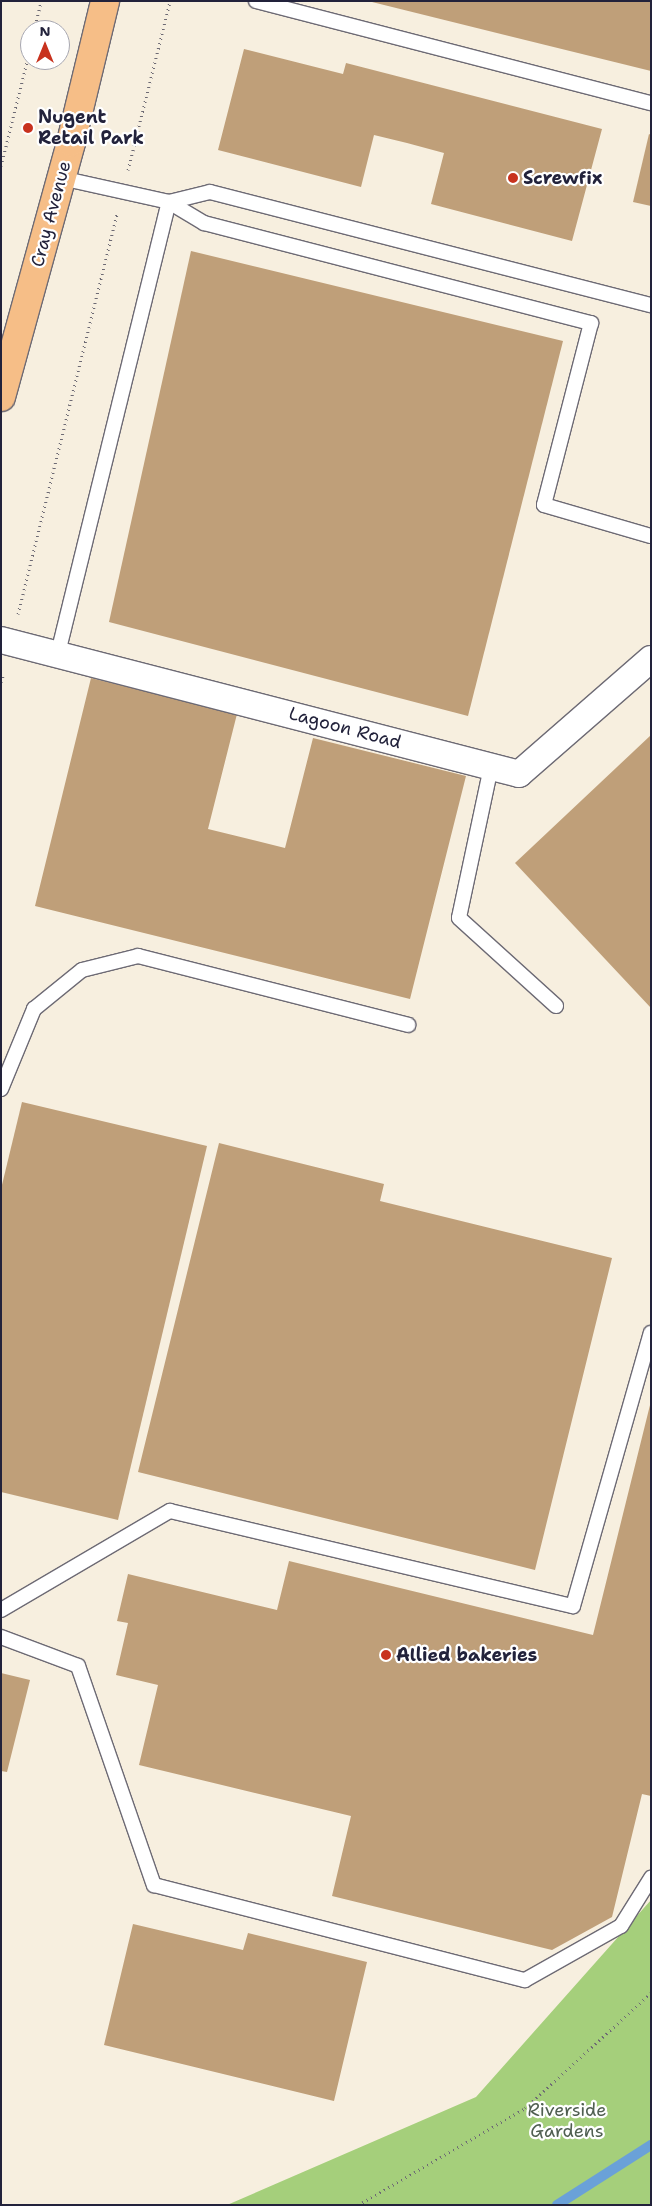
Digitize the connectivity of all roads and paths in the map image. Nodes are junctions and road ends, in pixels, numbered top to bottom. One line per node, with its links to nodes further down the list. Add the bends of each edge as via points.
1 (41, 1): 5 (path)
2 (105, 1): 9 (main road, Cray Avenue)
3 (170, 1): 10 (path)
4 (256, 1): 7 (lane)
5 (36, 20)
6 (25, 70): 8 (path)
7 (651, 103)
8 (1, 166)
9 (61, 178): 10 (lane); 13 (main road, Cray Avenue)
10 (122, 192): 11 (lane); 15 (path)
11 (169, 202): 12 (lane, via 210,192); 14 (lane, via 204,223 591,323 544,505); 16 (lane)
12 (651, 306)
13 (1, 397)
14 (651, 536)
15 (6, 641): 16 (street, Lagoon Road); 18 (path)
16 (58, 652): 19 (street, Lagoon Road)
17 (651, 659): 19 (street, Lagoon Road, via 519,774)
18 (1, 682)
19 (491, 767): 20 (lane, via 459,918)
20 (556, 1006)
21 (408, 1024): 22 (lane, via 138,956 82,970 34,1009)
22 (1, 1089)
23 (651, 1333): 24 (lane, via 573,1606 170,1511)
24 (1, 1610)
25 (1, 1637): 26 (lane, via 78,1666 154,1885 525,1980 621,1926)
26 (651, 1878)
27 (651, 1993): 28 (path, via 525,2108)
28 (358, 2205)

